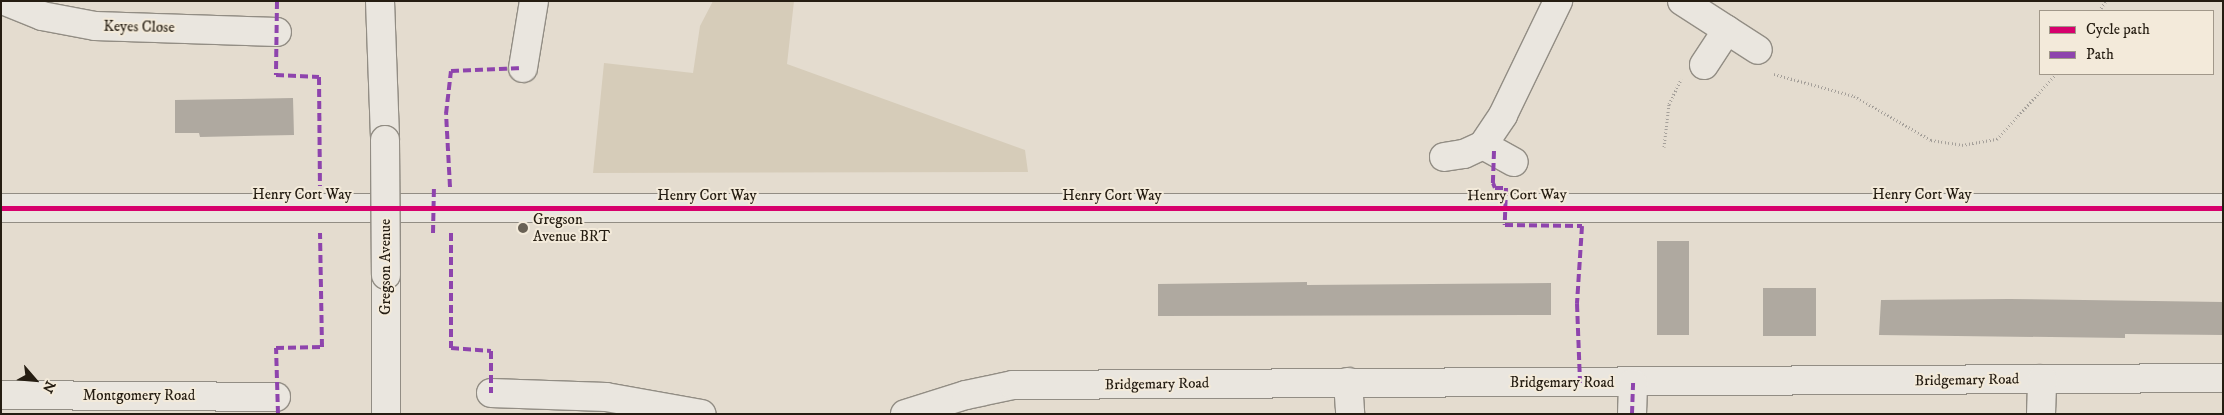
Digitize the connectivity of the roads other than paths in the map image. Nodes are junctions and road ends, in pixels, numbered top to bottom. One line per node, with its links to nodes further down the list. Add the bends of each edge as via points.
1 (5, 1): 7 (street, Keyes Close, via 42,16 94,26)
2 (380, 1): 23 (street, Gregson Avenue, bridge, via 385,140)
3 (534, 1): 10 (street)
4 (1558, 1): 11 (street, via 1503,116)
5 (1682, 1): 6 (street)
6 (1727, 30): 8 (street); 9 (street)
7 (277, 32)
8 (1758, 50)
9 (1704, 65)
10 (523, 68)
11 (1483, 145): 12 (street, via 1464,154); 13 (street)
12 (1444, 157)
13 (1514, 162)
14 (1, 208): 15 (street, Henry Cort Way)
15 (2223, 208)
16 (2223, 378): 17 (street, Bridgemary Road)
17 (2042, 379): 19 (street, Bridgemary Road); 28 (street)
18 (1348, 382): 19 (street, Bridgemary Road); 25 (street, Bridgemary Road, via 1013,385 966,395); 26 (street)
19 (1633, 383): 27 (street)
20 (492, 393): 24 (street, via 606,397)
21 (276, 397): 22 (street, Montgomery Road)
22 (6, 401)
23 (386, 414)
24 (701, 414)
25 (905, 414)
26 (1350, 414)
27 (1632, 414)
28 (2041, 414)

